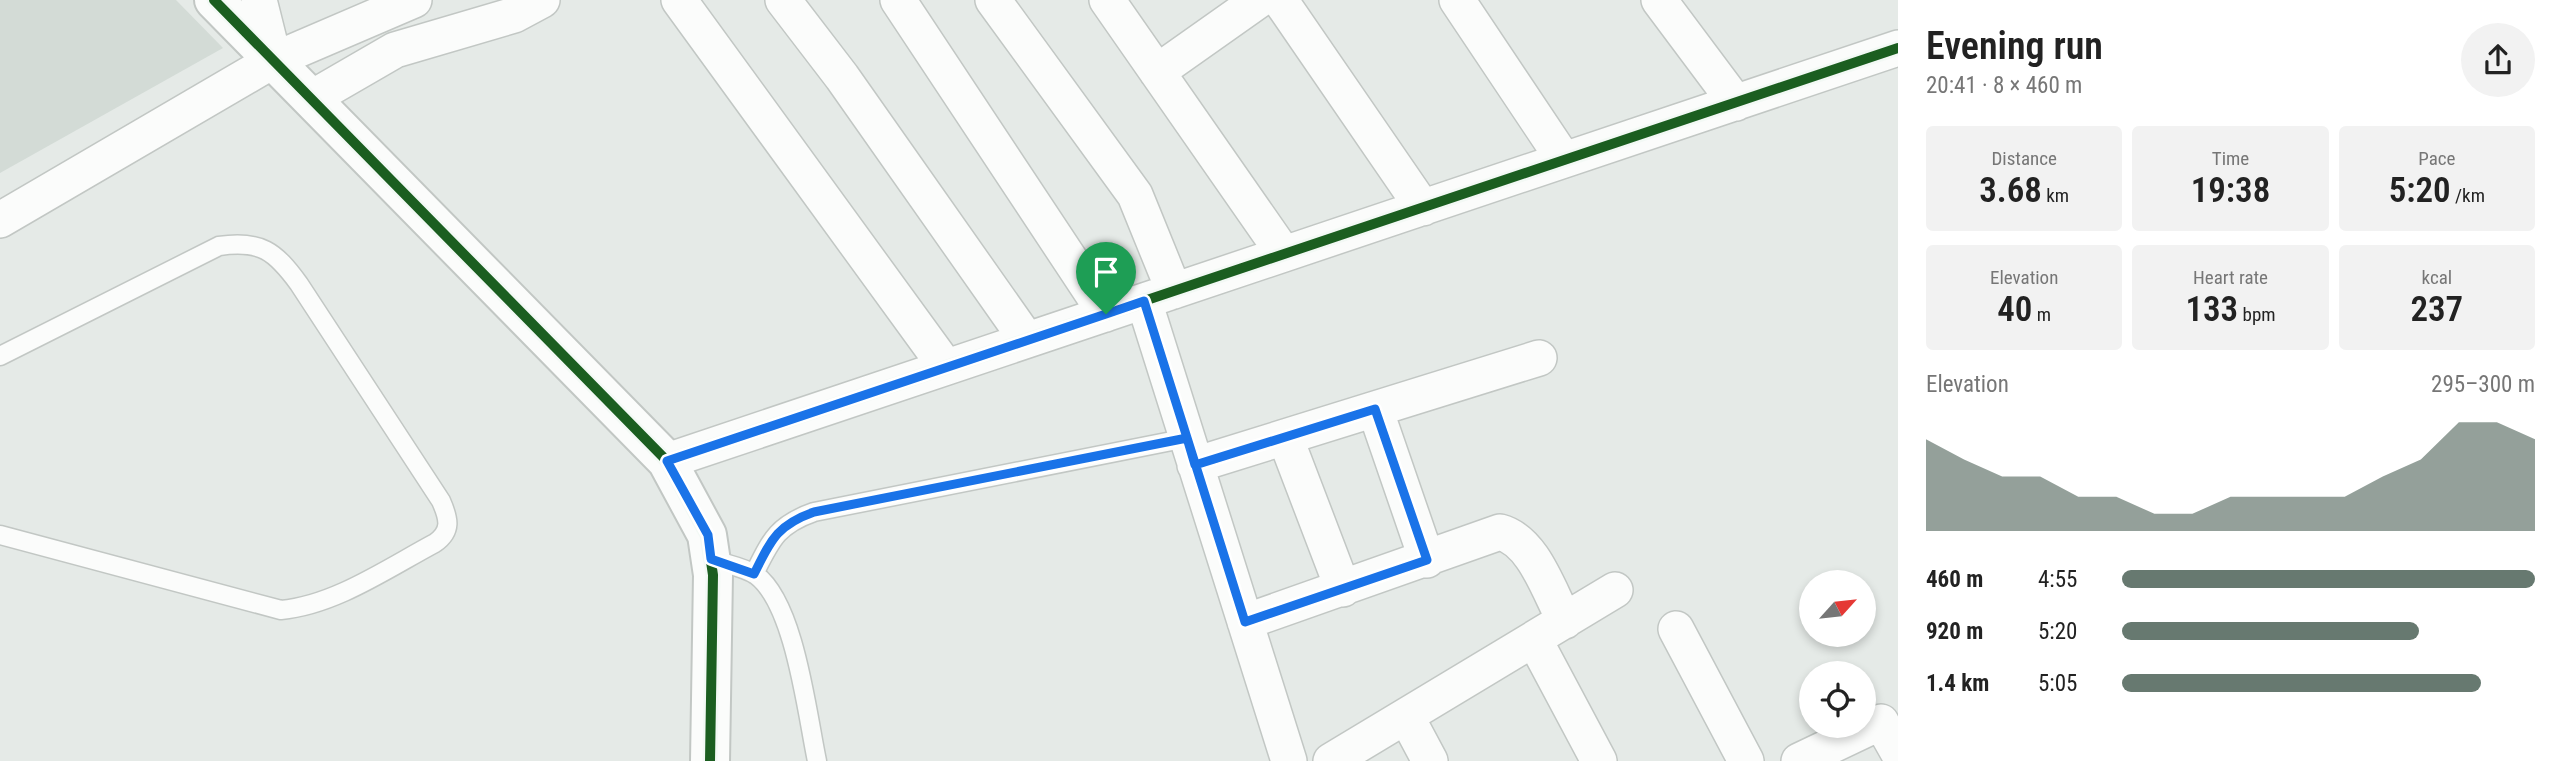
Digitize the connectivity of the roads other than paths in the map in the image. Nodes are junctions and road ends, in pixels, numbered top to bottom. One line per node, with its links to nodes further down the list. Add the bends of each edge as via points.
1 (214, 0): 15 (street)
2 (259, 0): 15 (street)
3 (414, 0): 15 (street)
4 (542, 0): 17 (street, via 514,15 395,50)
5 (680, 0): 28 (street)
6 (783, 0): 25 (street)
7 (898, 0): 24 (street)
8 (993, 0): 23 (street, via 1135,195)
9 (1107, 0): 16 (street)
10 (1259, 0): 16 (street)
11 (1280, 0): 20 (street)
12 (1457, 0): 19 (street)
13 (1659, 0): 18 (street)
14 (1898, 48): 18 (street)
15 (274, 60): 17 (street); 21 (street)
16 (1157, 72): 22 (street)
17 (312, 98): 32 (street)
18 (1736, 103): 19 (street)
19 (1564, 160): 20 (street)
20 (1423, 208): 22 (street)
21 (0, 220)
22 (1284, 254): 23 (street)
23 (1159, 296): 24 (street); 31 (street)
24 (1106, 314): 25 (street)
25 (1027, 340): 28 (street)
26 (0, 356): 33 (lane, via 219,246 243,242 261,248 273,253 299,284 441,501 448,527 435,543 354,586 310,605 281,610)
27 (1539, 358): 29 (street)
28 (946, 367): 32 (street)
29 (1375, 409): 30 (street); 35 (street)
30 (1285, 437): 31 (street); 37 (street)
31 (1191, 452): 36 (lane, via 814,512 777,531); 40 (street)
32 (667, 461): 34 (street, via 708,535)
33 (0, 535)
34 (711, 559): 36 (lane); 45 (street)
35 (1427, 560): 37 (street); 39 (street, via 1500,532 1514,536 1524,546)
36 (754, 574): 46 (lane, via 787,622)
37 (1343, 589): 40 (street)
38 (1615, 590): 39 (street)
39 (1564, 621): 42 (street)
40 (1245, 622): 47 (street)
41 (1676, 629): 51 (street)
42 (1534, 639): 43 (street); 50 (street)
43 (1406, 716): 48 (street); 49 (street)
44 (1898, 752): 52 (street, via 1881,722)
45 (710, 761)
46 (817, 761)
47 (1289, 761)
48 (1331, 761)
49 (1430, 761)
50 (1599, 761)
51 (1746, 761)
52 (1799, 761)

